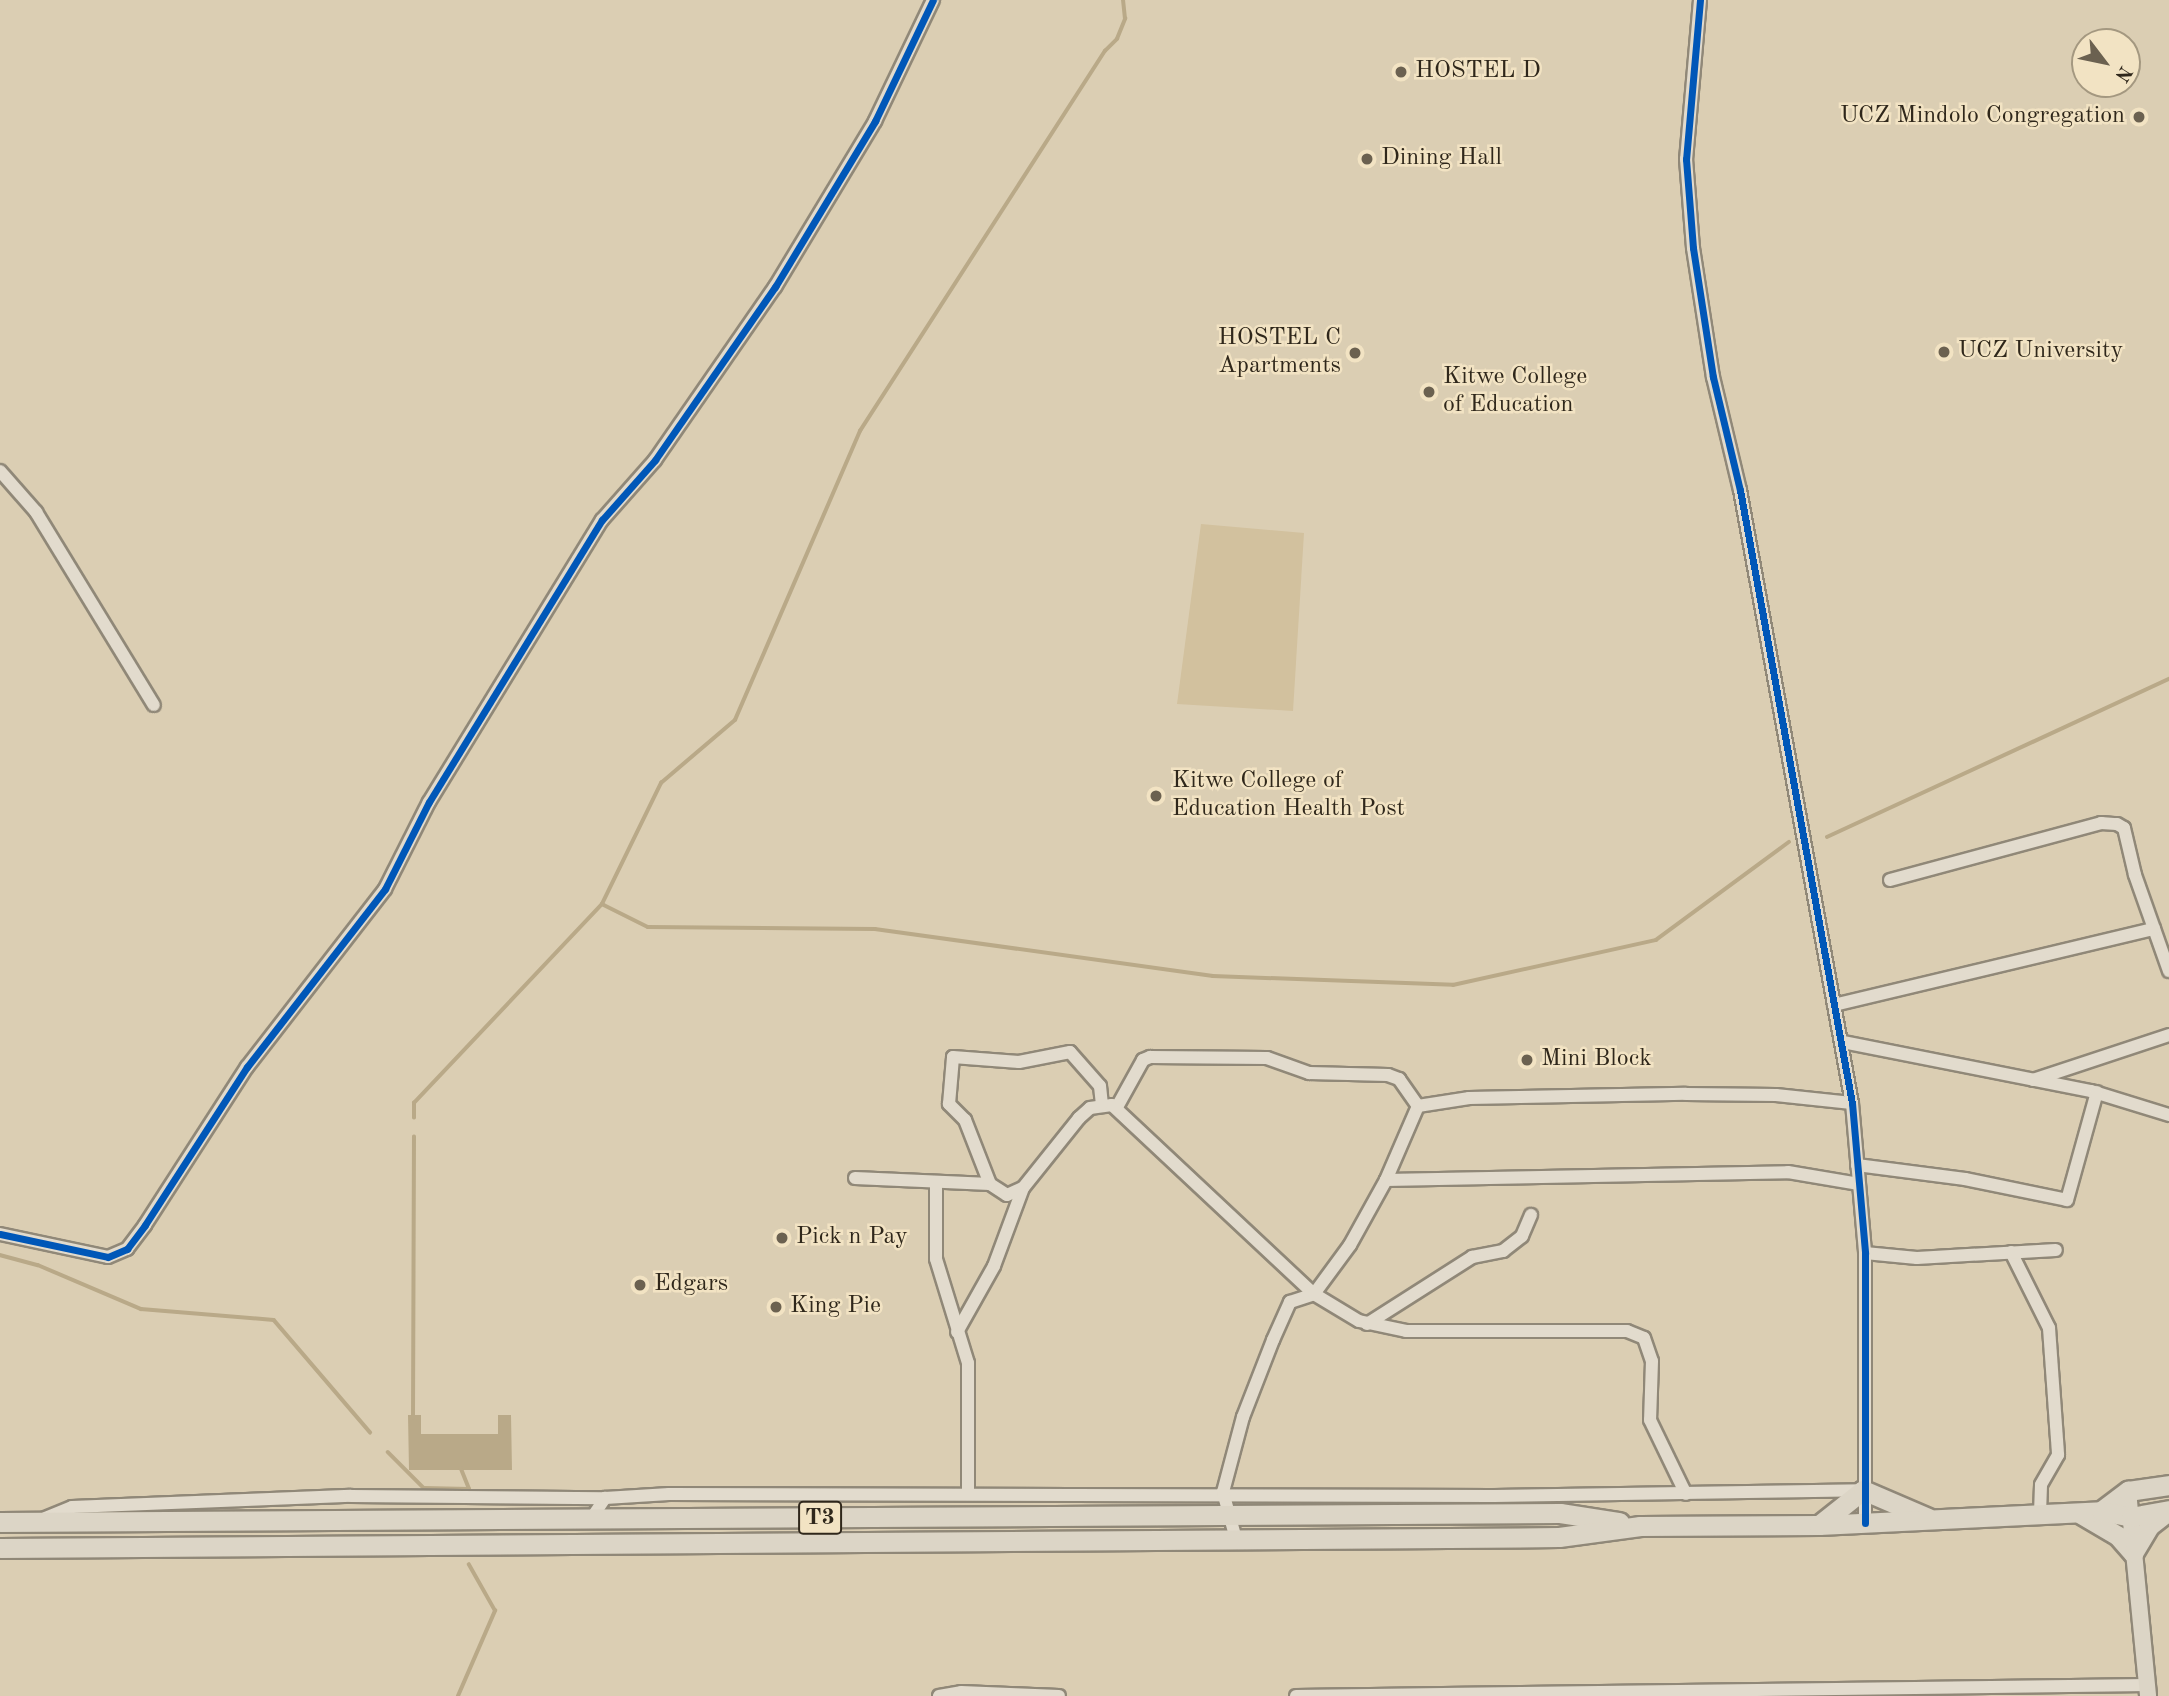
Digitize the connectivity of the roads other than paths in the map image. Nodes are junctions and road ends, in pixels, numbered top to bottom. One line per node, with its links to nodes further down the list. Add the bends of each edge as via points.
1 (933, 0): 26 (street, via 875,121 775,287 655,460 602,520 429,802 385,889 247,1067 127,1249 108,1257)
2 (1700, 0): 8 (street, via 1686,159 1693,247 1713,377 1740,490)
3 (0, 471): 4 (street, via 36,512)
4 (154, 705)
5 (1890, 880): 6 (street, via 2101,823 2117,824 2124,828)
6 (2154, 929): 7 (street); 8 (street)
7 (2169, 971)
8 (1834, 1005): 10 (street)
9 (2169, 1035): 11 (street)
10 (1843, 1042): 11 (street); 13 (street)
11 (2031, 1080): 12 (street)
12 (2097, 1093): 17 (street); 18 (street, via 2067,1200 1965,1179)
13 (1852, 1103): 15 (street, via 1776,1095 1686,1094 1469,1098); 18 (street)
14 (1102, 1104): 16 (street); 22 (street, via 1100,1086 1070,1052 1019,1062 953,1057 949,1104 965,1120); 24 (street, via 1079,1118)
15 (1418, 1105): 16 (street, via 1399,1079 1388,1075 1309,1073 1267,1058 1150,1057 1143,1060); 20 (street)
16 (1116, 1107): 30 (street, via 1227,1217)
17 (2169, 1115)
18 (1857, 1165): 23 (street)
19 (855, 1178): 21 (street)
20 (1385, 1180): 23 (street, via 1788,1172); 30 (street, via 1350,1245)
21 (936, 1183): 22 (street); 32 (street, via 936,1259)
22 (990, 1184): 24 (street, via 1007,1195)
23 (1859, 1184): 29 (street)
24 (1023, 1188): 32 (street, via 995,1266)
25 (1531, 1215): 31 (street, via 1522,1236 1503,1251 1472,1257)
26 (0, 1234)
27 (2056, 1250): 28 (street)
28 (2011, 1252): 29 (street, via 1917,1258); 43 (street, via 2049,1328 2058,1455 2041,1485)
29 (1865, 1253): 34 (street)
30 (1314, 1294): 31 (street); 36 (street, via 1290,1302 1243,1417)
31 (1367, 1324): 38 (street, via 1423,1332 1627,1331 1643,1338 1652,1361 1650,1420)
32 (957, 1332): 37 (street, via 968,1363)
33 (2169, 1485): 35 (highway, T3)
34 (1863, 1490): 38 (street); 47 (highway); 50 (street); 51 (highway)
35 (2128, 1491): 40 (highway, T3); 46 (main road)
36 (1223, 1492): 37 (street, via 1111,1497); 38 (street); 45 (street)
37 (968, 1494): 39 (street, via 779,1492)
38 (1686, 1494)
39 (605, 1498): 44 (street); 49 (street, via 351,1496 72,1507)
40 (2101, 1511): 42 (highway, T3); 46 (highway, T3)
41 (2169, 1511): 46 (highway, T3); 55 (highway, via 2149,1526)
42 (2080, 1514): 43 (highway, T3); 55 (highway, via 2118,1536)
43 (2040, 1515): 47 (highway, T3)
44 (593, 1516): 45 (highway, T3); 49 (highway, T3)
45 (1228, 1516): 52 (highway, T3, via 1559,1513); 53 (street)
46 (2131, 1517): 55 (main road)
47 (1932, 1520): 50 (highway, T3)
48 (0, 1522): 49 (highway, T3)
49 (35, 1522)
50 (1865, 1522): 51 (highway, T3)
51 (1819, 1525): 52 (highway, T3)
52 (1640, 1526): 53 (highway, T3, via 1559,1537)
53 (1236, 1539): 54 (highway, T3)
54 (0, 1548)
55 (2133, 1553): 56 (main road)
56 (2148, 1690): 57 (street)
57 (1833, 1693): 60 (street)
58 (986, 1695): 61 (street); 62 (street)
59 (1450, 1695): 60 (street); 64 (street)
60 (1683, 1695)
61 (939, 1696)
62 (1059, 1696)
63 (1296, 1696): 64 (street)
64 (1345, 1696)

